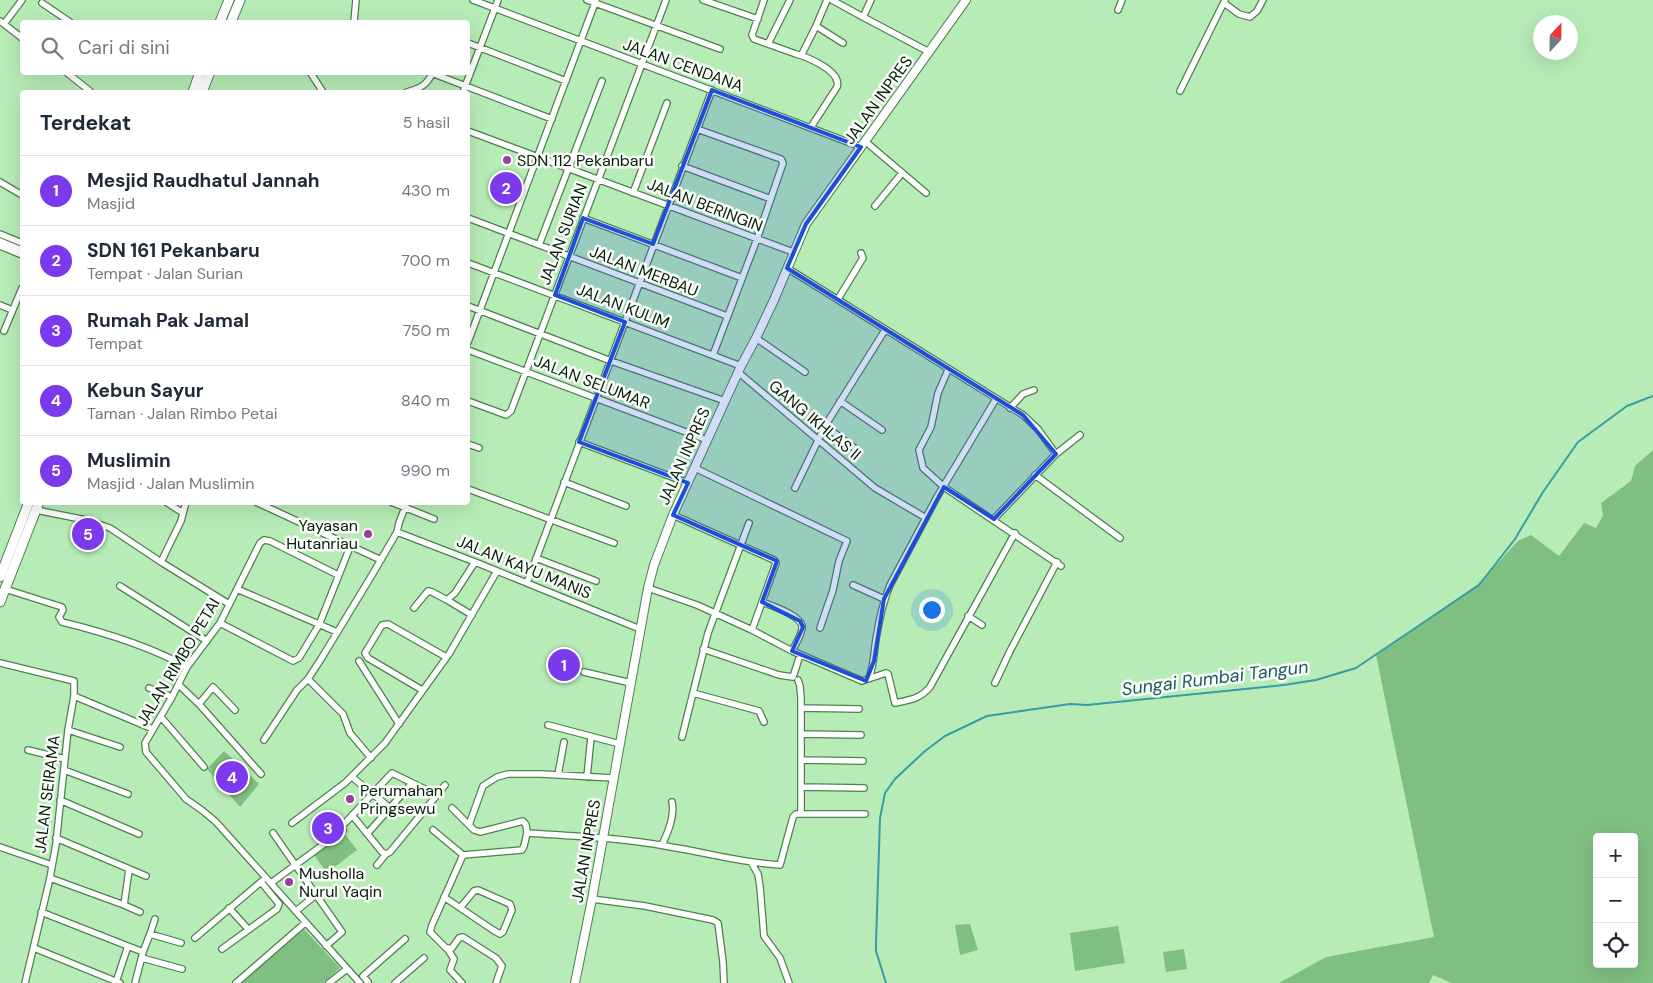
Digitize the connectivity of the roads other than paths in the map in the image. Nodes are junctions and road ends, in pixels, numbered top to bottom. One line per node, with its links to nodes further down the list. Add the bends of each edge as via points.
1 (22, 0): 29 (street)
2 (356, 0): 28 (street)
3 (473, 0): 21 (street, JALAN CENDANA)
4 (498, 0): 21 (street)
5 (587, 0): 17 (street)
6 (666, 0): 30 (street, JALAN SURIAN)
7 (703, 0): 24 (street)
8 (764, 0): 24 (street)
9 (790, 0): 36 (street)
10 (827, 0): 31 (street)
11 (832, 0): 23 (street)
12 (871, 0): 23 (street)
13 (966, 0): 39 (main road, JALAN INPRES)
14 (1122, 0): 22 (street)
15 (1263, 0): 18 (street, via 1257,12 1250,17 1239,14)
16 (229, 1): 20 (main road); 26 (main road)
17 (595, 1): 30 (street); 33 (street)
18 (1224, 2): 58 (street)
19 (42, 3): 25 (street)
20 (239, 3): 27 (main road)
21 (495, 8): 33 (street, JALAN CENDANA); 37 (street)
22 (1118, 10)
23 (863, 17): 39 (street)
24 (758, 19): 36 (street, via 752,35 754,39)
25 (67, 20)
26 (221, 20)
27 (232, 20)
28 (354, 20)
29 (2, 22): 32 (street)
30 (656, 26): 38 (street); 41 (street, JALAN SURIAN)
31 (816, 26): 34 (street); 40 (street)
32 (20, 36)
33 (581, 42): 41 (street, JALAN CENDANA); 48 (street)
34 (843, 43)
35 (470, 44): 37 (street)
36 (768, 44): 40 (street)
37 (480, 48): 48 (street); 50 (street)
38 (720, 49)
39 (929, 52): 64 (main road, JALAN INPRES)
40 (802, 54): 61 (street, via 824,67 838,82)
41 (642, 64): 57 (street, JALAN CENDANA); 69 (street, JALAN SURIAN)
42 (70, 75): 51 (street)
43 (199, 75): 52 (main road)
44 (209, 75): 53 (main road)
45 (312, 75): 54 (street)
46 (430, 75): 55 (street, via 423,88)
47 (436, 75): 50 (street)
48 (566, 81): 60 (street)
49 (602, 81): 67 (street)
50 (466, 86): 56 (street); 60 (street)
51 (88, 90)
52 (193, 90)
53 (203, 90)
54 (321, 90)
55 (415, 90)
56 (464, 90)
57 (712, 90): 61 (street, JALAN CENDANA); 62 (street)
58 (1180, 91)
59 (667, 103): 71 (street)
60 (552, 119): 65 (street)
61 (811, 128): 64 (street, JALAN CENDANA)
62 (697, 129): 66 (street); 74 (street, via 783,161)
63 (470, 132): 65 (street, JALAN BERINGIN)
64 (863, 144): 68 (street, JALAN CENDANA); 88 (main road, JALAN INPRES, via 806,224)
65 (537, 157): 67 (street, JALAN BERINGIN); 80 (street)
66 (682, 166): 74 (street); 75 (street)
67 (567, 168): 69 (street, JALAN BERINGIN); 85 (street)
68 (902, 173): 72 (street, JALAN CENDANA); 76 (street)
69 (598, 180): 71 (street, JALAN BERINGIN); 77 (street, JALAN SURIAN)
70 (0, 182): 73 (street)
71 (633, 193): 75 (street, JALAN BERINGIN)
72 (926, 193)
73 (20, 194)
74 (771, 200): 81 (street)
75 (668, 206): 81 (street, JALAN BERINGIN); 84 (street)
76 (875, 206)
77 (583, 218): 84 (street); 91 (street, JALAN SURIAN)
78 (470, 219): 80 (street, JALAN MERBAU)
79 (0, 234): 83 (street)
80 (509, 234): 85 (street, JALAN MERBAU); 94 (street)
81 (757, 240): 88 (street, JALAN BERINGIN); 95 (street)
82 (0, 241): 87 (street)
83 (20, 242)
84 (653, 244): 95 (street); 96 (street)
85 (539, 245): 91 (street, JALAN MERBAU)
86 (0, 246): 90 (street)
87 (20, 249)
88 (793, 252): 93 (main road, JALAN INPRES)
89 (861, 253): 99 (street, via 863,258)
90 (20, 254)
91 (569, 257): 96 (street, JALAN MERBAU); 98 (street, JALAN SURIAN)
92 (470, 264): 94 (street, JALAN KULIM)
93 (787, 268): 99 (street); 110 (main road, JALAN INPRES)
94 (494, 272): 98 (street, JALAN KULIM); 103 (street)
95 (742, 278): 104 (street)
96 (640, 284): 104 (street, JALAN MERBAU); 105 (street)
97 (20, 292): 102 (street)
98 (555, 295): 105 (street, JALAN KULIM); 108 (street, JALAN SURIAN)
99 (838, 299): 106 (street)
100 (0, 305): 102 (street)
101 (470, 307): 103 (street)
102 (12, 310): 107 (street)
103 (480, 310): 108 (street); 109 (street)
104 (727, 316): 112 (street)
105 (625, 322): 112 (street, JALAN KULIM); 113 (street)
106 (885, 330): 115 (street); 123 (street)
107 (4, 331)
108 (540, 333): 113 (street); 116 (street, JALAN SURIAN)
109 (470, 337)
110 (756, 338): 114 (main road, JALAN INPRES); 117 (street)
111 (470, 351): 116 (street, JALAN SELUMAR)
112 (713, 354): 114 (street, JALAN KULIM)
113 (611, 361): 119 (street); 122 (street)
114 (739, 369): 122 (main road, JALAN INPRES); 129 (street, GANG IKHLAS II)
115 (948, 370): 120 (street); 139 (street, via 938,393 931,427 919,450 924,471)
116 (526, 372): 119 (street, JALAN SELUMAR); 121 (street, JALAN SURIAN, via 511,411 506,415)
117 (805, 372)
118 (1034, 390): 124 (street, via 1023,394)
119 (596, 399): 128 (street, JALAN SELUMAR); 130 (street)
120 (996, 399): 124 (street); 139 (street)
121 (470, 401)
122 (724, 401): 128 (main road, JALAN INPRES)
123 (840, 401): 125 (street); 126 (street)
124 (1010, 408): 134 (street, via 1031,422)
125 (825, 426): 129 (street); 133 (street)
126 (882, 430)
127 (1080, 435): 134 (street)
128 (707, 440): 135 (main road, JALAN INPRES)
129 (818, 440): 140 (street); 151 (street, GANG IKHLAS II, via 877,489)
130 (579, 442): 137 (street); 138 (street)
131 (470, 445): 132 (street)
132 (479, 448)
133 (857, 450)
134 (1056, 454): 136 (street)
135 (695, 468): 138 (main road, JALAN INPRES); 190 (street, via 847,541)
136 (1035, 476): 153 (street); 158 (street)
137 (564, 482): 148 (street); 154 (street)
138 (688, 483): 150 (main road, JALAN INPRES)
139 (944, 487): 151 (street); 153 (street)
140 (794, 488)
141 (470, 490): 154 (street)
142 (28, 505): 159 (main road)
143 (171, 505): 149 (street)
144 (185, 505): 149 (street)
145 (262, 505): 163 (street)
146 (406, 505): 152 (street); 156 (street)
147 (37, 506): 162 (main road); 166 (street, via 110,528)
148 (626, 506)
149 (183, 513): 166 (street)
150 (673, 515): 161 (street); 175 (main road, JALAN INPRES)
151 (926, 518): 178 (street)
152 (434, 519)
153 (994, 519): 157 (street)
154 (550, 520): 160 (street); 164 (street)
155 (749, 523): 161 (street)
156 (397, 532): 165 (street); 167 (street, JALAN KAYU MANIS)
157 (1015, 533): 186 (street); 207 (street, via 1059,564)
158 (1120, 538)
159 (14, 540): 162 (main road); 170 (main road)
160 (614, 543)
161 (741, 544): 181 (street, via 776,563); 184 (street)
162 (23, 545): 176 (main road)
163 (350, 547): 165 (street); 169 (street)
164 (536, 558): 171 (street); 172 (street)
165 (381, 560): 193 (street)
166 (161, 562): 182 (street)
167 (475, 562): 168 (street, JALAN KAYU MANIS); 179 (street)
168 (497, 571): 172 (street, JALAN KAYU MANIS); 185 (street)
169 (338, 575): 177 (street, JALAN RIMBO PETAI, via 264,540); 188 (street)
170 (0, 576)
171 (596, 581)
172 (527, 583): 191 (street, JALAN KAYU MANIS)
173 (120, 586): 194 (street)
174 (853, 586): 178 (street)
175 (648, 588): 184 (street); 191 (main road, JALAN INPRES)
176 (5, 589): 180 (main road); 201 (street, via 62,607 59,617 62,622 166,655)
177 (237, 589): 182 (street, JALAN RIMBO PETAI); 188 (street)
178 (884, 599): 203 (street)
179 (447, 600): 183 (street, via 428,591); 185 (street)
180 (0, 602)
181 (762, 602): 192 (street); 196 (street, via 800,621 802,629)
182 (229, 604): 187 (street, JALAN RIMBO PETAI)
183 (414, 608)
184 (714, 613): 192 (street); 195 (street)
185 (472, 614): 198 (street)
186 (968, 616): 189 (street); 203 (street, via 951,651 922,696 895,703 888,674)
187 (220, 623): 188 (street, via 293,661 299,658); 194 (street, JALAN RIMBO PETAI)
188 (319, 625): 193 (street)
189 (982, 625)
190 (820, 628)
191 (640, 630): 206 (main road, JALAN INPRES)
192 (752, 630): 196 (street)
193 (337, 632): 204 (street)
194 (207, 641): 201 (street, JALAN RIMBO PETAI)
195 (703, 649): 197 (street, via 793,677); 211 (street)
196 (792, 651): 197 (street)
197 (800, 655): 203 (street, via 862,682)
198 (446, 657): 210 (street); 210 (street, via 388,624 382,625 365,653 368,658)
199 (359, 662): 220 (street)
200 (0, 663): 212 (street, via 74,681)
201 (187, 666): 208 (street, JALAN RIMBO PETAI)
202 (584, 672): 206 (street)
203 (869, 678)
204 (308, 679): 228 (street); 233 (street, via 343,714 350,733)
205 (798, 680): 215 (street)
206 (630, 683): 230 (main road, JALAN INPRES)
207 (995, 683)
208 (179, 685): 213 (street, JALAN RIMBO PETAI); 214 (street)
209 (149, 688): 213 (street)
210 (422, 690): 220 (street)
211 (694, 693): 219 (street, via 759,711); 227 (street)
212 (74, 696): 222 (street); 223 (street, JALAN SEIRAMA)
213 (172, 697): 218 (street, JALAN RIMBO PETAI)
214 (199, 704): 217 (street, via 212,687); 239 (street)
215 (801, 708): 216 (street); 224 (street)
216 (859, 709)
217 (236, 710)
218 (161, 717): 222 (street, JALAN RIMBO PETAI); 237 (street)
219 (764, 722)
220 (399, 724): 233 (street)
221 (548, 725): 226 (street)
222 (153, 729): 280 (street, JALAN RIMBO PETAI, via 144,742 146,752 186,799 216,822)
223 (68, 730): 231 (street); 234 (street, JALAN SEIRAMA)
224 (801, 734): 225 (street); 235 (street)
225 (861, 735)
226 (591, 737): 230 (street); 242 (street)
227 (682, 737)
228 (264, 740)
229 (564, 742): 240 (street)
230 (620, 744): 243 (main road, JALAN INPRES)
231 (120, 747)
232 (28, 750): 234 (street)
233 (371, 758): 241 (street)
234 (65, 759): 238 (street, JALAN SEIRAMA)
235 (801, 760): 236 (street); 246 (street)
236 (863, 761)
237 (204, 767)
238 (64, 770): 248 (street); 251 (street, JALAN SEIRAMA)
239 (261, 774)
240 (558, 775): 242 (street); 260 (street, via 508,774 497,777 483,786)
241 (352, 776): 249 (street); 258 (street)
242 (587, 777): 243 (street)
243 (613, 778): 268 (main road, JALAN INPRES)
244 (412, 782): 249 (street, via 392,773); 250 (street); 253 (street)
245 (445, 785): 250 (street)
246 (801, 787): 247 (street); 255 (street)
247 (864, 788)
248 (128, 794)
249 (373, 794): 253 (street); 257 (street)
250 (437, 795): 271 (street)
251 (60, 800): 265 (street); 267 (street, JALAN SEIRAMA)
252 (672, 802): 270 (street, via 673,809)
253 (390, 808): 266 (street)
254 (452, 808): 260 (street)
255 (801, 813): 256 (street); 273 (street, via 792,817 780,865)
256 (866, 814)
257 (352, 815): 259 (street); 266 (street)
258 (292, 823)
259 (345, 823)
260 (469, 826): 264 (street, via 480,832 523,821)
261 (343, 830): 275 (street)
262 (433, 830): 272 (street)
263 (273, 833): 275 (street)
264 (527, 833): 268 (street); 272 (street, via 522,850)
265 (139, 834)
266 (367, 834): 271 (street)
267 (56, 838): 274 (street, JALAN SEIRAMA); 277 (street)
268 (602, 838): 270 (street); 283 (main road, JALAN INPRES)
269 (0, 846): 274 (street)
270 (662, 846): 273 (street)
271 (386, 854): 276 (street)
272 (463, 855): 282 (street)
273 (752, 864): 318 (street, via 759,880 764,936 780,958)
274 (52, 865): 279 (street, JALAN SEIRAMA)
275 (296, 865): 280 (street); 281 (street)
276 (377, 865)
277 (129, 870): 278 (street); 284 (street)
278 (146, 876)
279 (50, 878): 284 (street); 288 (street, JALAN SEIRAMA)
280 (266, 881): 285 (street); 287 (street, JALAN RIMBO PETAI); 292 (street, via 279,904 277,909)
281 (316, 895): 287 (street); 298 (street, via 342,932)
282 (444, 897): 286 (street); 300 (street, via 430,932)
283 (592, 900): 316 (main road, JALAN INPRES); 317 (street, via 645,906 718,923)
284 (124, 906): 289 (street)
285 (229, 908): 292 (street); 294 (street)
286 (460, 908): 286 (street, via 478,890 510,904 512,910 500,934)
287 (296, 911): 291 (street, JALAN RIMBO PETAI)
288 (41, 912): 297 (street); 299 (street, JALAN SEIRAMA)
289 (140, 912)
290 (155, 919): 293 (street)
291 (305, 923): 298 (street, JALAN RIMBO PETAI); 309 (street)
292 (248, 929): 301 (street)
293 (150, 934): 296 (street); 302 (street)
294 (195, 938)
295 (405, 939): 312 (street, via 363,976)
296 (181, 943)
297 (128, 946): 302 (street); 306 (street)
298 (326, 946): 304 (street, JALAN RIMBO PETAI)
299 (34, 948): 306 (street); 307 (street, JALAN SEIRAMA)
300 (446, 948): 314 (street, via 454,959 450,970); 315 (street, via 452,948 463,936 496,958 502,966)
301 (222, 949)
302 (143, 955): 305 (street); 308 (street)
303 (424, 958): 313 (street)
304 (346, 968): 310 (street); 311 (street, JALAN RIMBO PETAI)
305 (182, 969)
306 (118, 982)
307 (25, 983)
308 (136, 983)
309 (236, 983)
310 (329, 983)
311 (360, 983)
312 (368, 983)
313 (395, 983)
314 (462, 983)
315 (496, 983)
316 (575, 983)
317 (724, 983)
318 (789, 983)

